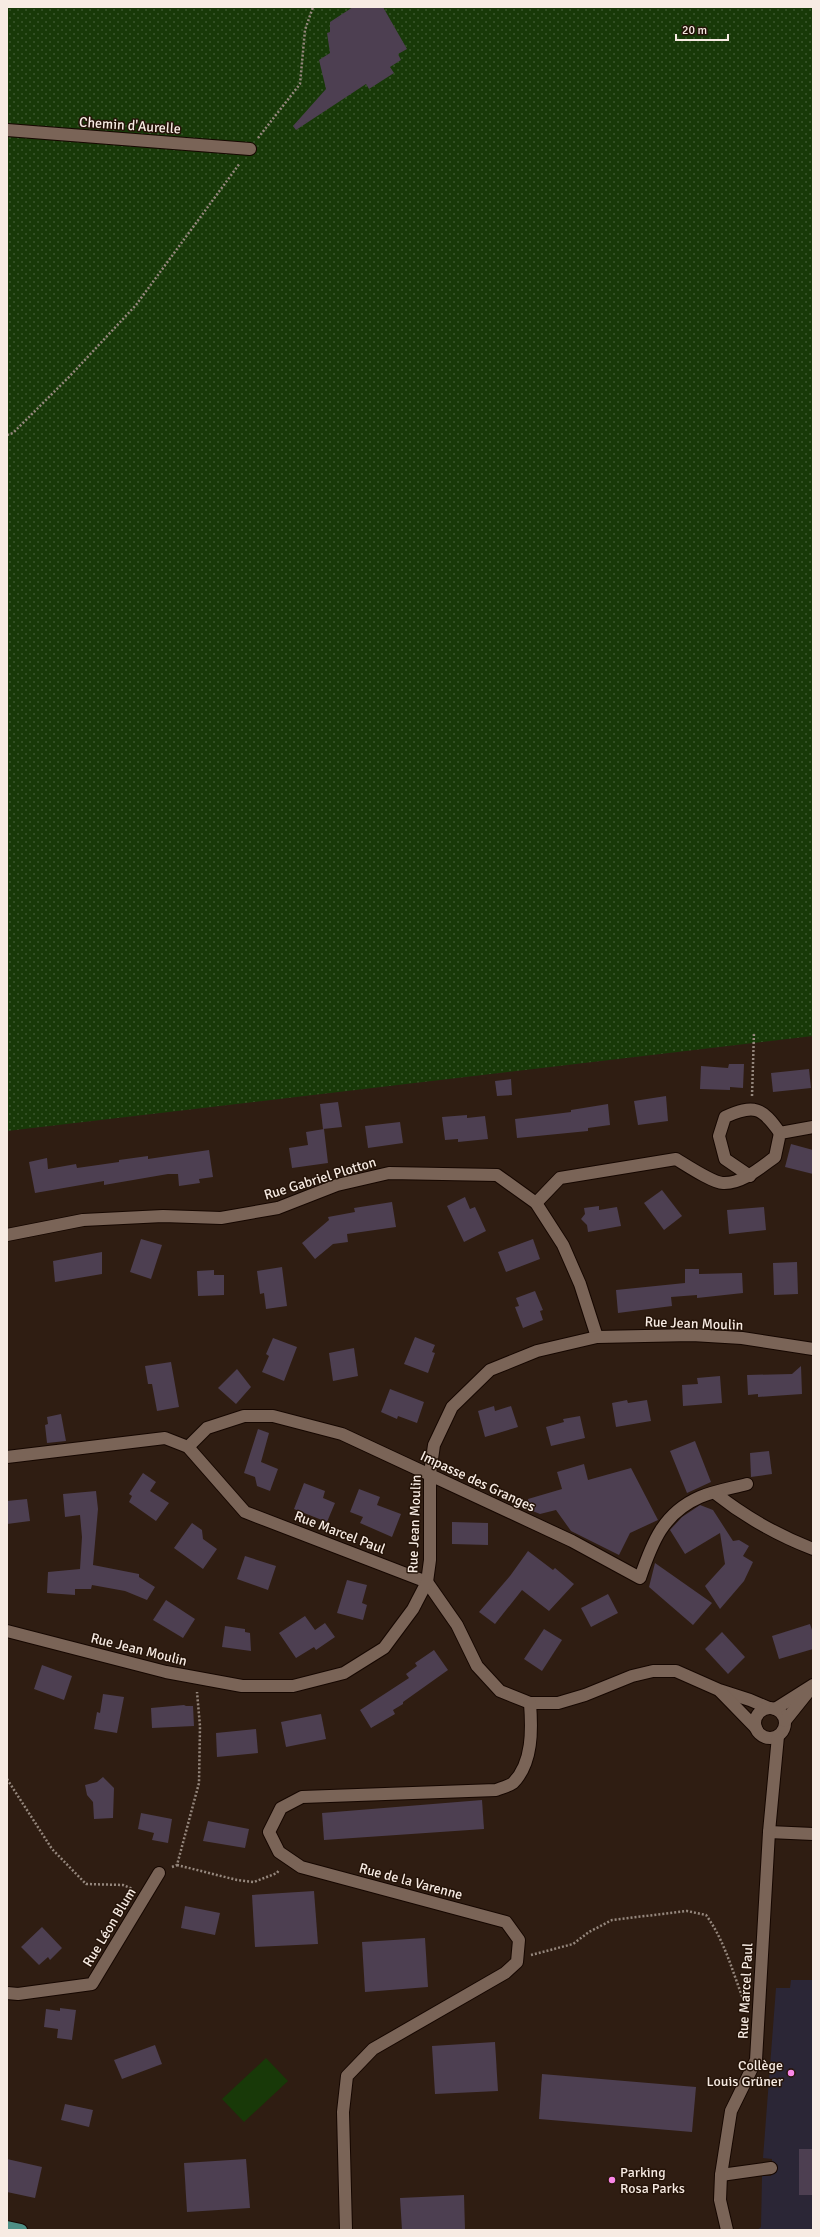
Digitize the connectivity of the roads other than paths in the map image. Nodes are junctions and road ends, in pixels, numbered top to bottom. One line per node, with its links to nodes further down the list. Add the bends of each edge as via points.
1 (7, 130): 2 (street, Chemin d'Aurelle)
2 (250, 149)
3 (813, 1127): 4 (street)
4 (780, 1133): 5 (street, via 775,1157); 5 (street, via 770,1118 757,1109 744,1109 725,1117 719,1136 725,1159)
5 (750, 1176): 6 (street, via 723,1183 696,1172 676,1159 560,1178)
6 (536, 1203): 7 (street, Rue Gabriel Plotton, via 497,1175 389,1173 337,1185 278,1208 221,1218 163,1216 83,1220); 8 (street, Rue Gabriel Plotton, via 562,1246 580,1284)
7 (7, 1235)
8 (596, 1337): 9 (street, Rue Jean Moulin, via 692,1335 742,1338); 12 (street, Rue Jean Moulin, via 537,1351 490,1370 452,1407 434,1445)
9 (813, 1349)
10 (188, 1447): 11 (street, Rue Marcel Paul, via 165,1438); 12 (street, Impasse des Granges, via 208,1428 244,1416 273,1416 342,1434); 16 (street, Rue Marcel Paul, via 245,1512)
11 (7, 1457)
12 (430, 1476): 14 (street, Impasse des Granges, via 572,1541 640,1578 651,1547 668,1518 700,1497); 16 (street, Rue Jean Moulin, via 430,1560)
13 (747, 1484): 14 (street, Impasse des Granges)
14 (715, 1493): 15 (street, via 779,1535)
15 (813, 1549)
16 (427, 1582): 17 (street, Rue Jean Moulin, via 414,1610 384,1648 344,1673 293,1686 242,1686 196,1678); 20 (street, Rue Marcel Paul, via 457,1625 477,1666 500,1691)
17 (7, 1631)
18 (813, 1685): 21 (street); 22 (street)
19 (719, 1690): 20 (street, Rue Marcel Paul, via 676,1672 653,1671 558,1703); 21 (street, Rue Marcel Paul); 23 (street, Rue Marcel Paul)
20 (530, 1703): 34 (street, Rue de la Varenne, via 532,1727 524,1768 512,1784 496,1790 302,1797 281,1808 269,1832 279,1852 301,1867 506,1922 519,1940 517,1962 505,1973 373,2049 347,2076 343,2112)
21 (772, 1709): 22 (street, via 782,1715); 23 (street, via 761,1712 756,1718)
22 (785, 1721): 24 (street, via 785,1726)
23 (760, 1732): 24 (street, via 769,1738); 25 (street, Rue Marcel Paul)
24 (778, 1736): 25 (street, Rue Marcel Paul)
25 (774, 1771): 26 (street, Rue Marcel Paul)
26 (768, 1832): 27 (street); 31 (street, Rue Marcel Paul, via 756,2060 731,2111)
27 (813, 1834)
28 (159, 1873): 29 (street, Rue Léon Blum, via 92,1984 18,1994)
29 (7, 1993)
30 (772, 2168): 31 (street)
31 (721, 2174): 35 (street, Rue Marcel Paul, via 720,2200)
32 (7, 2227): 33 (main road)
33 (21, 2230)
34 (346, 2230)
35 (728, 2230)

